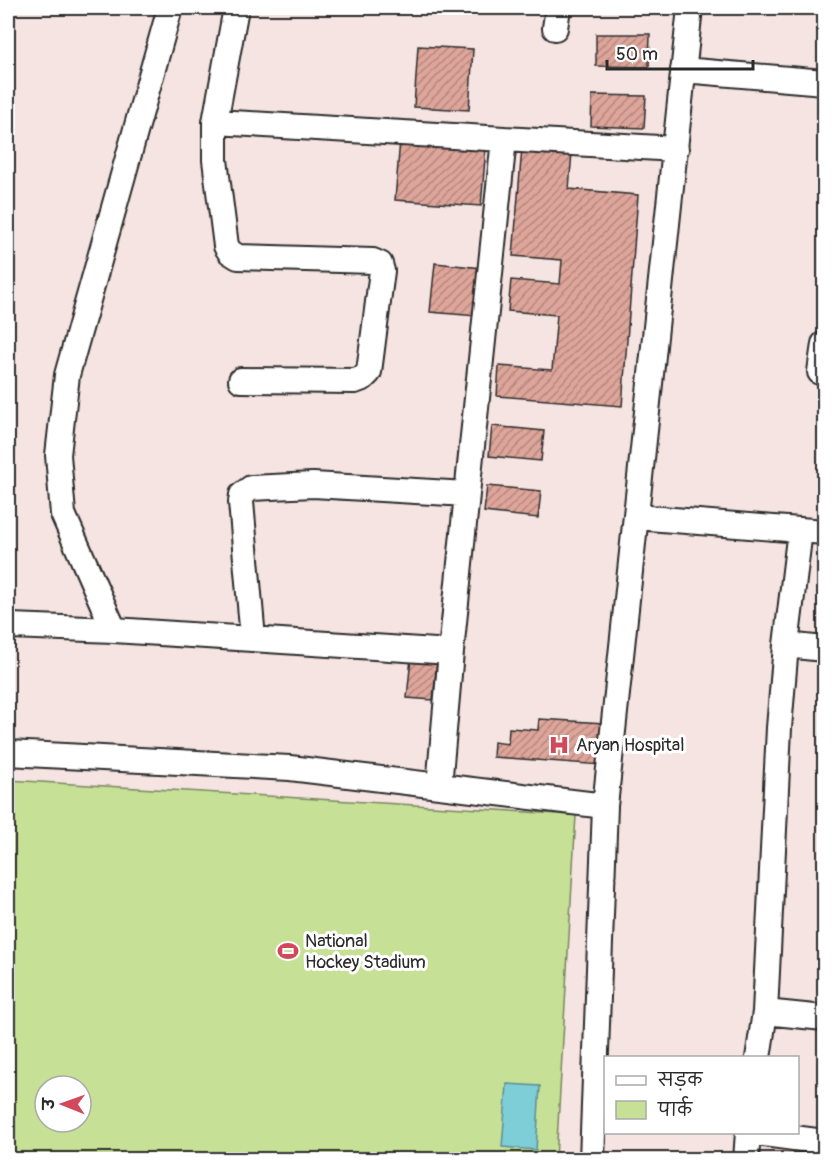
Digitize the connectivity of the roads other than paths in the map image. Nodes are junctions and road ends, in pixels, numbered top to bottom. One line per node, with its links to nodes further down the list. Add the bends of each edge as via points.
1 (170, 8): 17 (street, via 67,375 58,455 63,514)
2 (236, 8): 6 (street)
3 (690, 8): 4 (street)
4 (683, 70): 5 (street); 8 (street)
5 (825, 82)
6 (214, 122): 7 (street); 11 (street, via 214,160 230,252 238,256 373,261 380,264 382,271 369,372 363,378)
7 (504, 139): 8 (street); 12 (street)
8 (676, 149): 13 (street)
9 (825, 344): 10 (street)
10 (820, 372)
11 (242, 380)
12 (467, 494): 18 (street, via 313,485 251,489 242,495); 21 (street)
13 (636, 517): 14 (street); 24 (street)
14 (800, 530): 15 (street); 19 (street)
15 (825, 531)
16 (8, 627): 17 (street)
17 (114, 630): 18 (street)
18 (253, 639): 21 (street)
19 (786, 645): 20 (street); 25 (street)
20 (825, 649)
21 (451, 652): 23 (street)
22 (8, 753): 23 (street, via 290,768)
23 (439, 786): 24 (street)
24 (605, 806): 28 (street)
25 (765, 1012): 26 (street); 27 (street)
26 (825, 1018)
27 (758, 1056)
28 (600, 1123): 32 (street)
29 (748, 1134): 33 (street)
30 (763, 1134): 31 (street)
31 (825, 1142)
32 (592, 1160)
33 (746, 1160)

